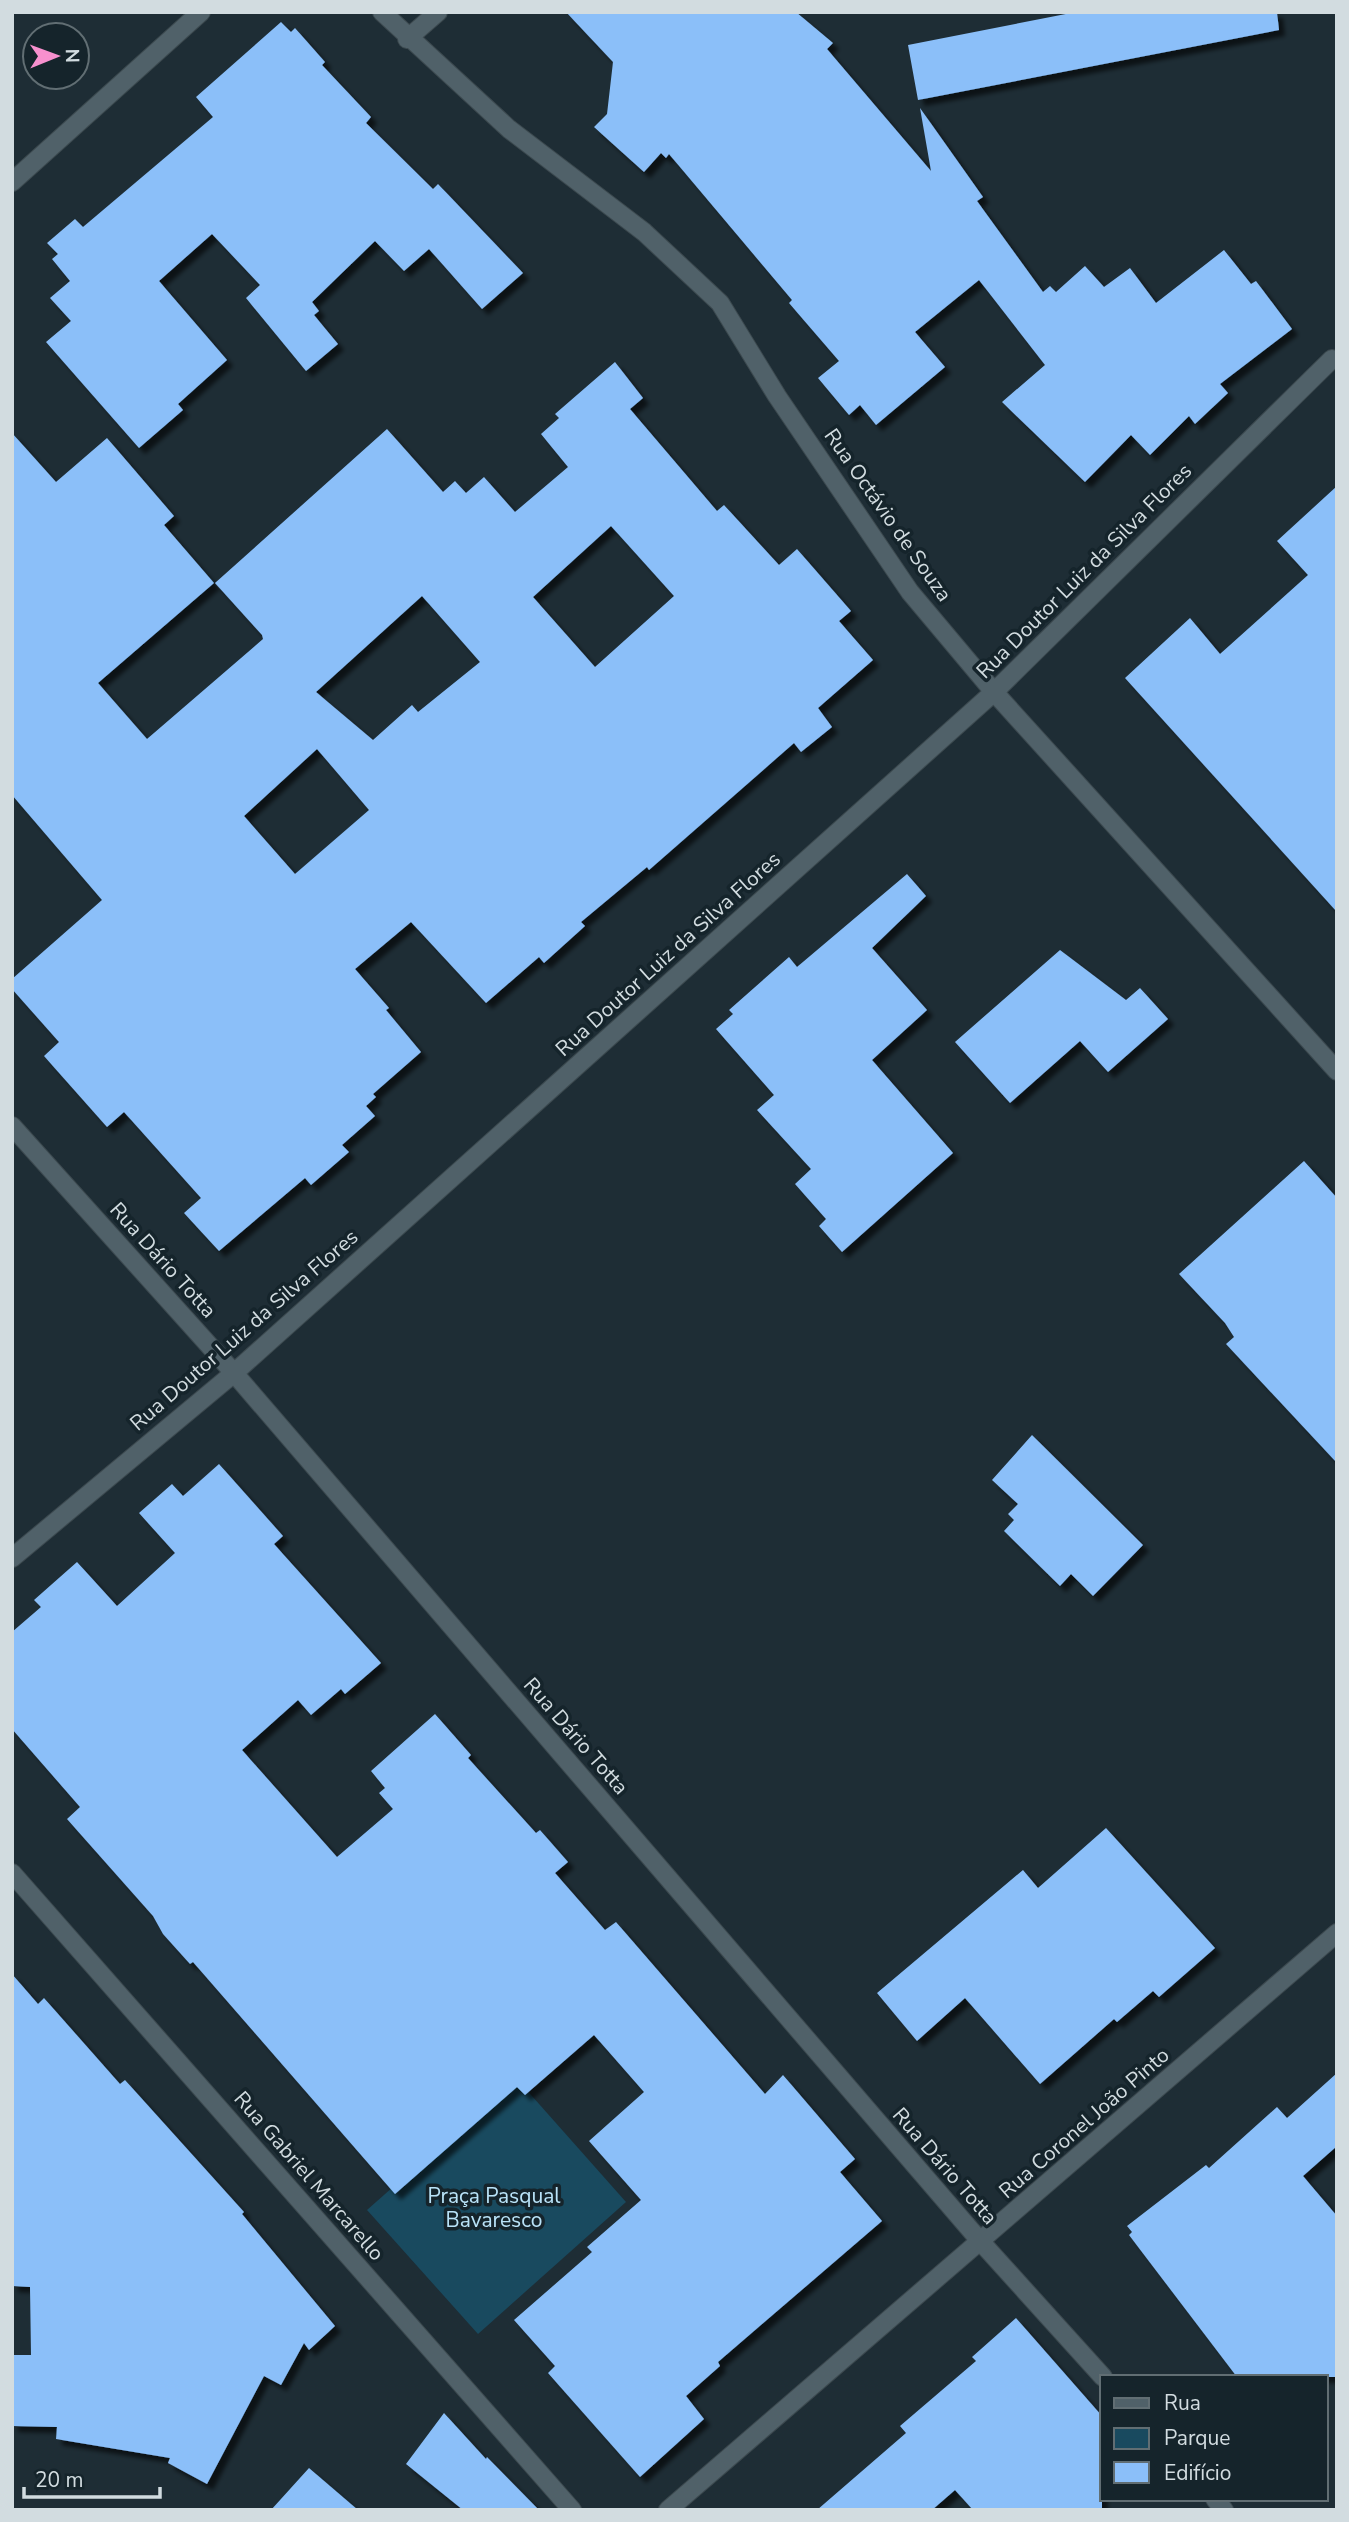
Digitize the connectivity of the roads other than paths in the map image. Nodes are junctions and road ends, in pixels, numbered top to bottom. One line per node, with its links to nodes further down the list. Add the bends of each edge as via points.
1 (201, 12): 5 (street)
2 (382, 12): 4 (street, Rua Octávio de Souza)
3 (438, 12): 4 (street)
4 (407, 38): 7 (street, Rua Octávio de Souza, via 509,129 644,232 720,303 910,592)
5 (12, 182)
6 (1332, 359): 7 (street, Rua Doutor Luiz da Silva Flores)
7 (994, 692): 8 (street, Rua Octávio de Souza); 10 (street, Rua Doutor Luiz da Silva Flores)
8 (1337, 1071)
9 (12, 1126): 10 (street, Rua Dário Totta)
10 (234, 1373): 11 (street, Rua Doutor Luiz da Silva Flores); 14 (street, Rua Dário Totta)
11 (12, 1558)
12 (12, 1873): 16 (street, Rua Gabriel Marcarello)
13 (1337, 1933): 14 (street, Rua Coronel João Pinto)
14 (981, 2242): 15 (street, Rua Dário Totta); 17 (street, Rua Coronel João Pinto)
15 (1101, 2375)
16 (572, 2510)
17 (668, 2510)

